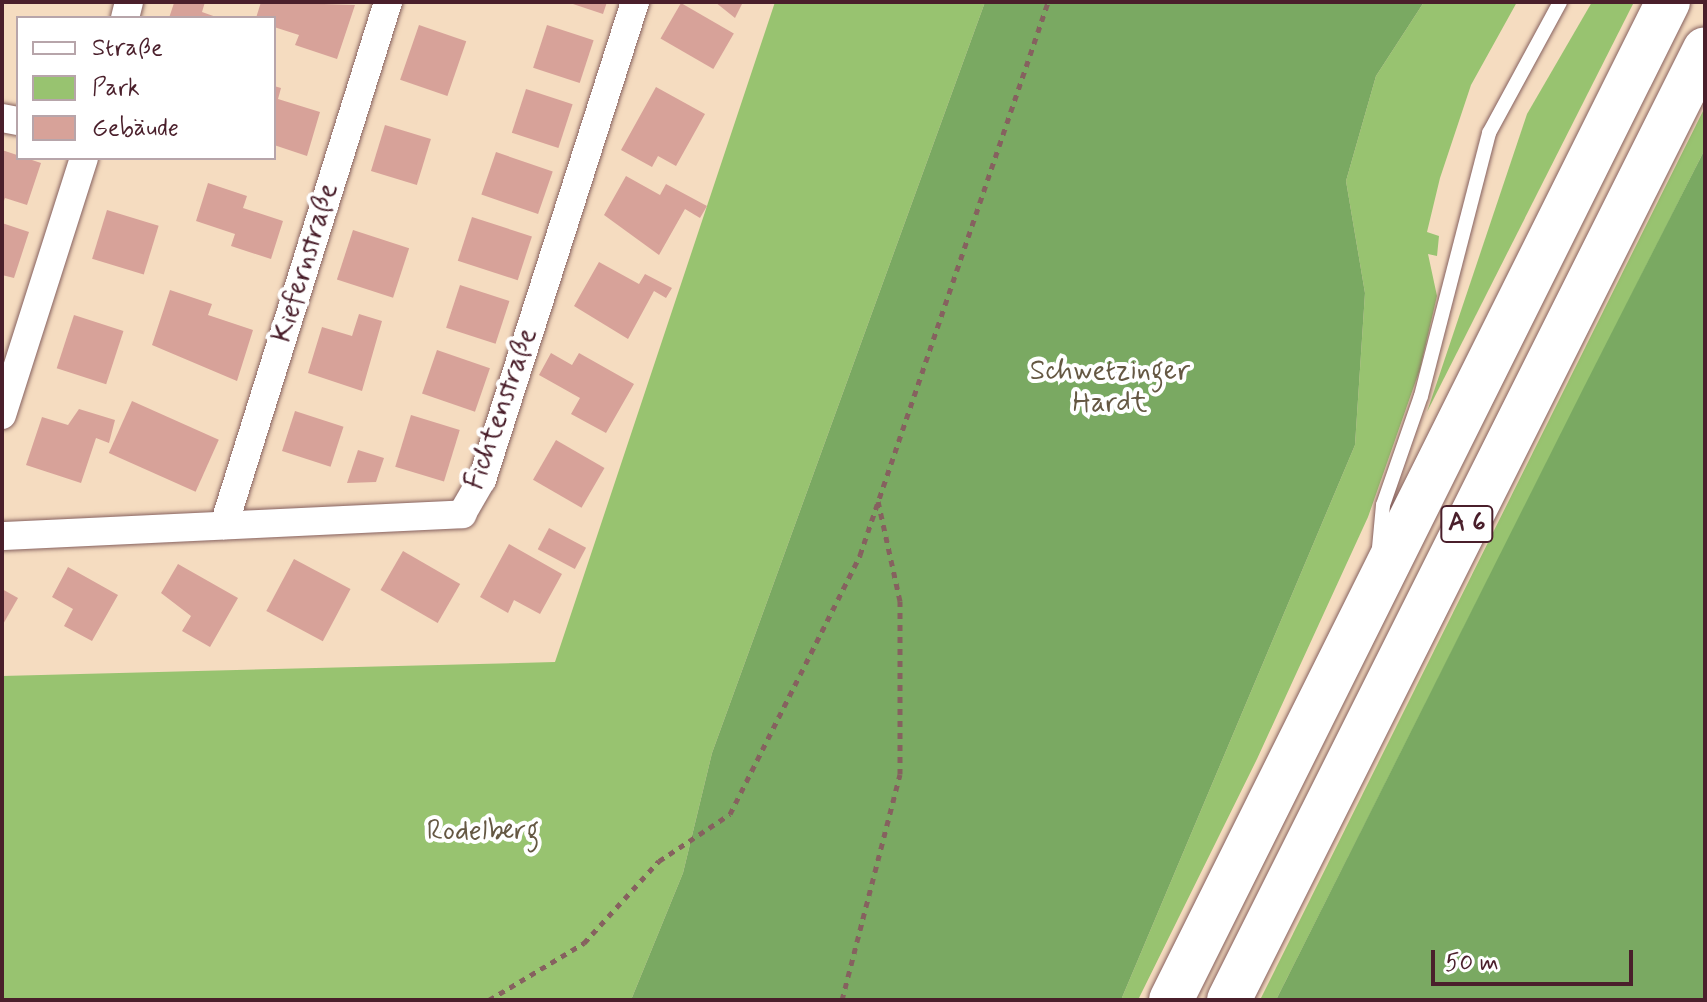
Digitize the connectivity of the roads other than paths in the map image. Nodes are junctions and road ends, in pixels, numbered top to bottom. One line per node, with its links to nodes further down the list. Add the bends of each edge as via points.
1 (388, 2): 8 (street, Kiefernstraße)
2 (635, 2): 8 (street, Fichtenstraße, via 482,480 462,514)
3 (1560, 2): 10 (lane, via 1489,133 1421,396 1383,505)
4 (1668, 2): 10 (highway, A 6)
5 (1705, 49): 12 (highway, A 6)
6 (83, 160): 7 (street)
7 (2, 415)
8 (224, 525): 9 (street, Fichtenstraße)
9 (2, 536)
10 (1375, 582): 11 (highway, A 6)
11 (1171, 1000)
12 (1229, 1000)

